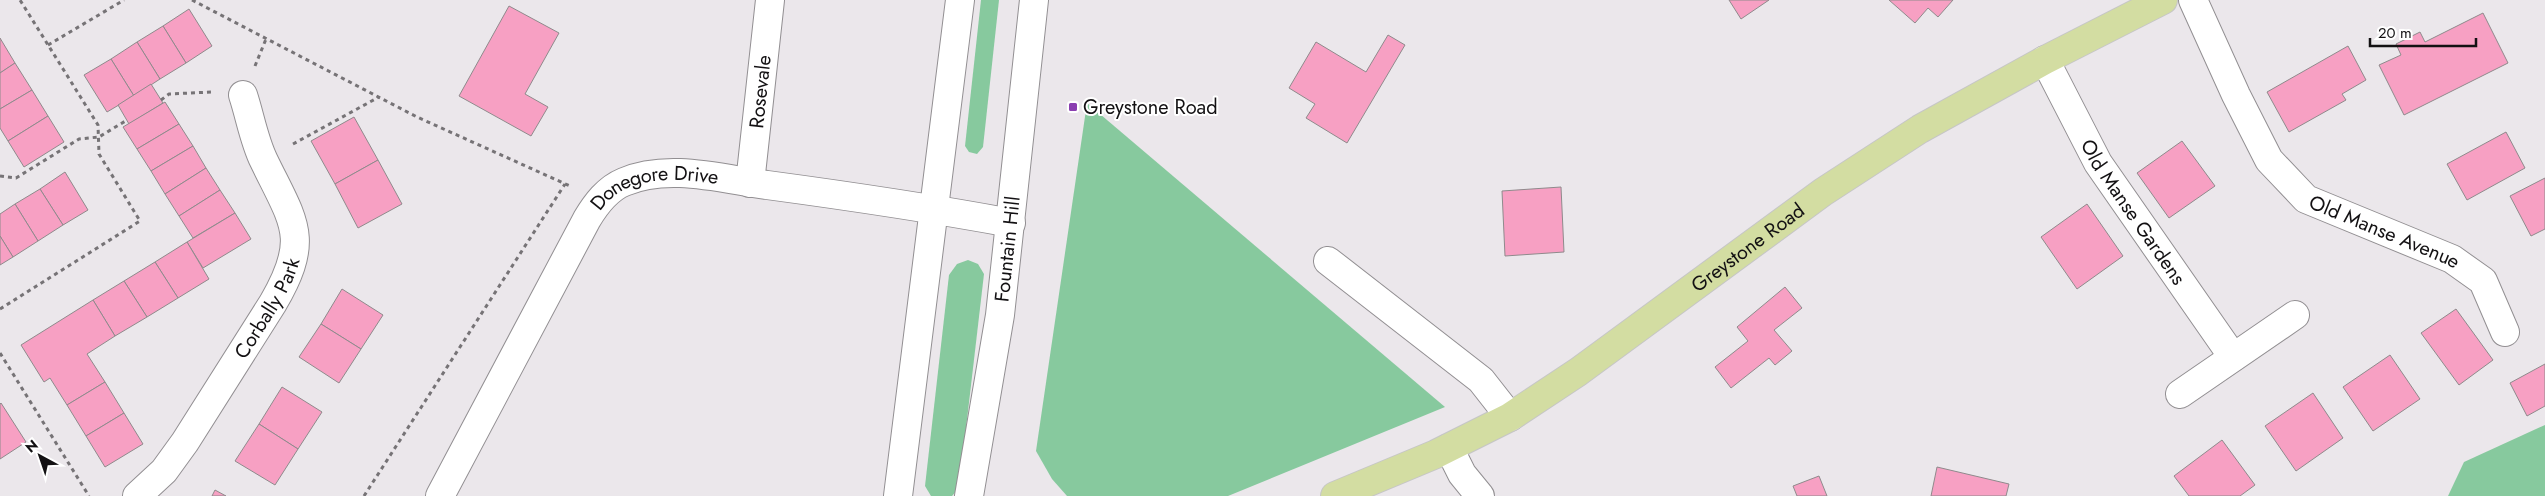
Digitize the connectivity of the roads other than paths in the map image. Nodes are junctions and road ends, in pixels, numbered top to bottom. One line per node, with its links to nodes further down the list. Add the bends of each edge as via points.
1 (770, 0): 8 (street, Rosevale)
2 (960, 0): 9 (street)
3 (1034, 0): 10 (street, Fountain Hill)
4 (2163, 0): 6 (main road, Greystone Road)
5 (2193, 0): 13 (street, Old Manse Avenue, via 2269,160 2306,199 2452,259 2483,281)
6 (2045, 60): 14 (street, Old Manse Gardens, via 2098,162); 16 (main road, Greystone Road, via 1920,129 1823,192 1578,372)
7 (243, 95): 18 (street, Corbally Park, via 264,160 291,216 295,247 290,272 185,442 164,471)
8 (750, 183): 9 (street, Donegore Drive); 19 (street, Donegore Drive, via 686,174 654,175 623,182 600,200)
9 (936, 209): 10 (street, Donegore Drive); 20 (street)
10 (1011, 223): 21 (street, Fountain Hill, via 1000,315)
11 (1328, 261): 16 (street, via 1481,380)
12 (2296, 315): 14 (street)
13 (2505, 332)
14 (2233, 358): 15 (street)
15 (2180, 394)
16 (1510, 417): 17 (main road, Greystone Road)
17 (1449, 448): 22 (main road, Greystone Road); 23 (street, via 1462,474)
18 (137, 496)
19 (440, 496)
20 (898, 496)
21 (969, 496)
22 (1335, 496)
23 (1480, 496)

